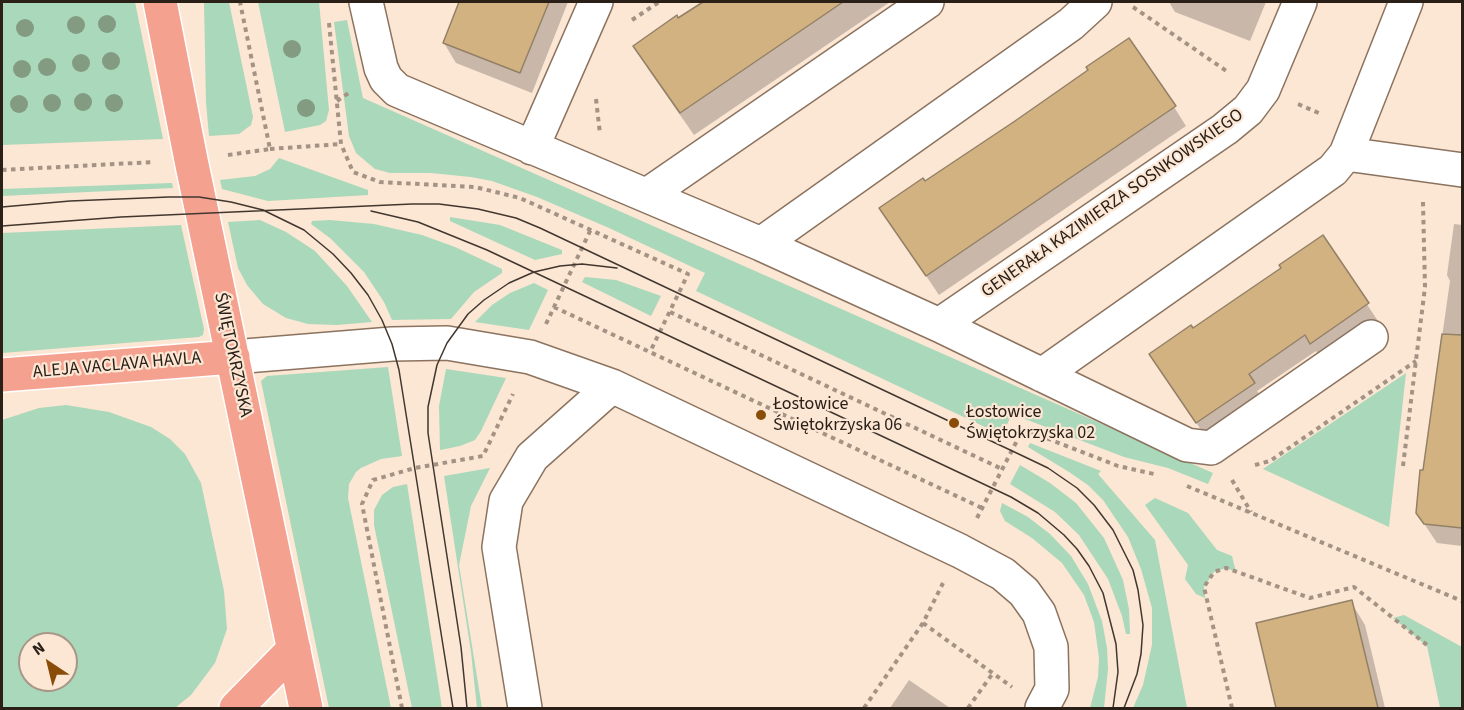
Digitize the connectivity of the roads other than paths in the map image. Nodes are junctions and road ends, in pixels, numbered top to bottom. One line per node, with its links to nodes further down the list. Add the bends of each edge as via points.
1 (160, 2): 15 (main road, ŚWIĘTOKRZYSKA)
2 (366, 2): 8 (street, via 381,68 397,90)
3 (596, 2): 8 (street)
4 (927, 2): 11 (street)
5 (1095, 2): 12 (street, via 1071,24)
6 (1300, 2): 13 (street, GENERAŁA KAZIMIERZA SOSNKOWSKIEGO, via 1263,90 1248,110)
7 (1406, 2): 9 (street)
8 (532, 148): 11 (street)
9 (1346, 154): 10 (street); 17 (street, via 1312,186)
10 (1462, 170)
11 (647, 195): 12 (street)
12 (761, 244): 13 (street)
13 (939, 325): 17 (street)
14 (1371, 337): 17 (street, via 1211,448 1187,445)
15 (233, 357): 16 (main road, ALEJA VACLAVA HAVLA); 18 (street, via 447,343 530,357); 19 (main road, ŚWIĘTOKRZYSKA)
16 (2, 375)
17 (1042, 375)
18 (612, 386): 22 (street, via 532,457 506,501 499,546); 23 (street, via 1003,574 1024,592 1039,613 1051,647 1052,689)
19 (294, 649): 20 (main road); 21 (main road, ŚWIĘTOKRZYSKA)
20 (236, 708)
21 (306, 708)
22 (525, 708)
23 (1042, 708)

